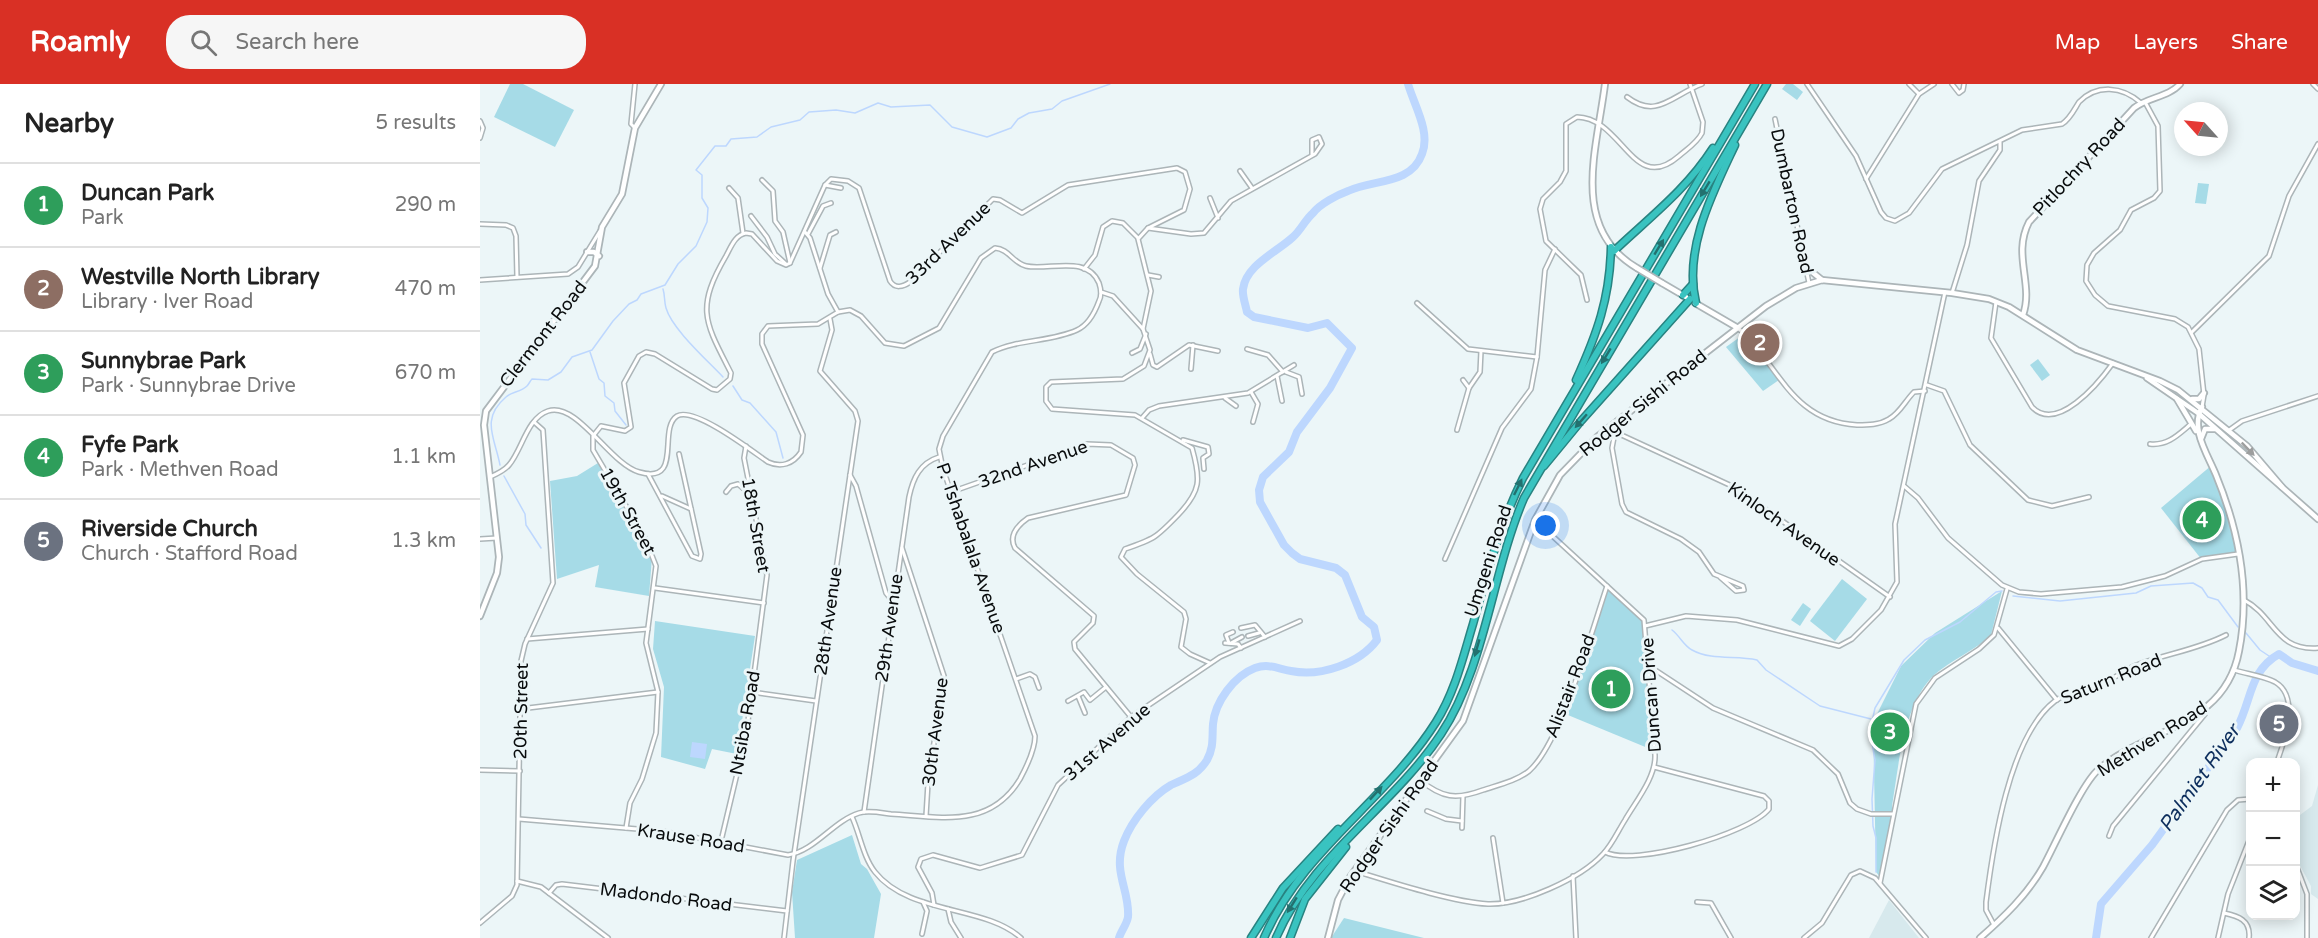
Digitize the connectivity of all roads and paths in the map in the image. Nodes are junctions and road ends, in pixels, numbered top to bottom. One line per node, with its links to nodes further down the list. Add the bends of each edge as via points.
1 (635, 84): 23 (street, via 631,124)
2 (661, 84): 23 (street, Clermont Road)
3 (1605, 84): 22 (street)
4 (1702, 84): 14 (street)
5 (1755, 84): 47 (highway, via 1692,177); 115 (highway, Umgeni Road, one-way to 5)
6 (1767, 84): 19 (highway, Umgeni Road)
7 (1807, 84): 30 (street, via 1849,144)
8 (1909, 84): 16 (street)
9 (1934, 84): 16 (street)
10 (1952, 84): 11 (street, via 1959,93)
11 (1964, 84)
12 (2180, 84): 18 (street, Pitlochry Road)
13 (2313, 84): 15 (street)
14 (1691, 86): 17 (street, via 1650,108); 22 (street, via 1703,122 1702,133 1663,168 1642,166)
15 (2318, 89)
16 (1919, 94): 30 (street)
17 (1626, 97)
18 (2143, 102): 25 (street, via 2122,89 2100,87 2084,96 2062,124 2033,126); 71 (street, Pitlochry Road, via 2029,222 2021,245 2026,300); 75 (street, via 2158,126 2160,191 2131,210 2120,230 2094,253 2087,265 2086,281 2095,296 2108,306 2175,319)
19 (1751, 112): 60 (highway, via 1702,222); 128 (highway, Umgeni Road, one-way to 128)
20 (1775, 119): 51 (street, Dumbarton Road)
21 (480, 121): 24 (street)
22 (1600, 126): 46 (street, via 1580,117 1566,124 1566,171 1540,206 1545,237); 47 (street, via 1593,204 1597,225)
23 (634, 128): 40 (street, Clermont Road, via 622,194)
24 (480, 138)
25 (2000, 142): 30 (street, via 1942,169 1909,213 1897,220 1881,212); 64 (street, via 2000,150 1978,181 1967,245)
26 (2318, 144): 75 (street, via 2289,196 2269,256)
27 (1312, 155): 27 (street, via 1312,140 1319,138 1321,147); 34 (street)
28 (1240, 171): 34 (street)
29 (762, 180): 50 (street, via 773,191 775,221 783,232)
30 (1866, 180)
31 (825, 185): 33 (street); 41 (street, 33rd Avenue, via 829,179 837,178 859,188 890,281 897,286 910,282 993,199 1022,213 1068,185 1180,169 1185,172 1190,186 1185,208); 44 (street)
32 (729, 188): 43 (street, via 738,198)
33 (841, 188)
34 (1252, 189): 38 (street, via 1231,201)
35 (1210, 198): 38 (street)
36 (831, 203): 44 (street, via 823,206)
37 (751, 216): 50 (street, via 775,254)
38 (1218, 218): 41 (street, via 1200,234)
39 (480, 224): 56 (street, via 513,228)
40 (602, 228): 48 (street, Clermont Road); 49 (street, Clermont Road)
41 (1148, 228): 45 (street, 33rd Avenue)
42 (836, 232): 53 (street, via 830,235)
43 (743, 233): 50 (street, via 752,234 777,261); 116 (street, via 717,272 706,315 708,328 731,372 730,379 714,390 655,354 643,353 624,382 631,427 625,431 601,426)
44 (806, 233): 50 (street); 53 (street)
45 (1138, 238): 52 (street, via 1123,223 1112,221 1103,227 1095,255); 55 (street)
46 (1554, 249): 66 (street, via 1581,275); 83 (street, via 1545,270)
47 (1614, 251): 54 (highway); 54 (highway); 65 (street, bridge)
48 (587, 252): 49 (street); 56 (street, Clermont Road, via 568,274)
49 (599, 256): 106 (street, Clermont Road, via 593,270 490,403)
50 (789, 264)
51 (1806, 267): 59 (street); 61 (street, Dumbarton Road)
52 (1084, 269): 62 (street, via 1096,277); 70 (street, via 1061,265 1028,267 1004,250 992,249 981,258 939,328 901,346 882,340 858,313)
53 (819, 270): 70 (street)
54 (1610, 274): 115 (highway, via 1604,310 1593,340)
55 (1148, 275): 57 (street); 74 (street, via 1151,296)
56 (517, 277): 58 (street, Clermont Road)
57 (1159, 277)
58 (480, 280)
59 (1822, 280): 61 (street, Rodger Sishi Road); 63 (street, Rodger Sishi Road)
60 (1693, 283): 65 (highway); 67 (highway)
61 (1809, 283): 73 (street, Rodger Sishi Road, via 1777,299)
62 (1101, 292): 74 (street, via 1113,296); 123 (street, P. Tshabalala Avenue, via 1091,316 1078,330 992,352 943,436)
63 (1945, 292): 64 (street, Rodger Sishi Road); 91 (street)
64 (1952, 293): 68 (street, Rodger Sishi Road)
65 (1683, 295): 67 (street)
66 (1587, 300)
67 (1693, 301): 73 (street); 128 (highway, one-way to 128, via 1581,421)
68 (1996, 302): 71 (street, Rodger Sishi Road); 84 (street, via 1991,338 2040,414 2061,414)
69 (1417, 303): 80 (street, via 1463,346)
70 (838, 312): 72 (street)
71 (2023, 315): 84 (street, Rodger Sishi Road, via 2069,346)
72 (829, 319): 121 (street, via 811,325 772,324 762,334 764,350 802,432 801,452 794,461 776,465); 126 (street, 28th Avenue, via 832,330 820,369 858,417)
73 (1738, 328): 93 (street, via 1793,396 1835,421 1863,425 1884,422 1914,392); 110 (street, Rodger Sishi Road)
74 (1143, 329): 76 (street)
75 (2192, 332): 95 (street, via 2199,349)
76 (1146, 334): 81 (street, via 1140,349); 82 (street)
77 (1192, 345): 79 (street); 82 (street, via 1184,346 1161,366 1153,365); 86 (street)
78 (1247, 349): 87 (street, via 1268,355)
79 (1218, 351)
80 (1481, 351): 83 (street); 92 (street, via 1479,375)
81 (1132, 353)
82 (1149, 354): 105 (street, via 1144,366 1123,379 1051,382 1045,390 1046,404 1052,409 1124,413)
83 (1537, 357): 143 (street, via 1533,384 1502,428)
84 (2113, 363): 89 (street, Rodger Sishi Road)
85 (1294, 365): 87 (street)
86 (1191, 369)
87 (1284, 372): 88 (street); 96 (street, via 1299,377)
88 (1277, 376): 94 (street); 101 (street)
89 (2144, 376): 97 (street, Rodger Sishi Road); 100 (street, Rodger Sishi Road)
90 (1463, 380): 92 (street)
91 (1927, 385): 93 (street); 135 (street, via 1944,391 1970,445 2028,500 2052,506)
92 (1469, 388): 112 (street)
93 (1926, 391): 129 (street)
94 (1251, 392): 99 (street); 108 (street, via 1258,404)
95 (2204, 393): 100 (street, via 2199,399); 103 (street)
96 (1302, 394)
97 (2175, 396): 104 (street, Rodger Sishi Road); 109 (street)
98 (2318, 396): 113 (street, via 2242,421)
99 (1223, 397): 102 (street); 105 (street, via 1160,406)
100 (2190, 398): 103 (street, Rodger Sishi Road)
101 (1282, 401)
102 (1236, 406)
103 (2202, 407): 104 (street); 113 (street, Rodger Sishi Road)
104 (2198, 413): 111 (street, Rodger Sishi Road); 118 (street, Methven Road)
105 (1142, 418): 119 (street)
106 (482, 419): 127 (street, Clermont Road)
107 (534, 422): 116 (street, via 545,412 562,410); 127 (street, via 509,466); 164 (street, 20th Street, via 543,430 553,579)
108 (1253, 422)
109 (2191, 423): 118 (street); 120 (street, via 2161,445)
110 (1609, 426): 114 (street, Kinloch Avenue); 138 (street, Rodger Sishi Road, via 1560,475)
111 (2215, 429): 117 (street, Rodger Sishi Road); 118 (street, via 2205,429)
112 (1457, 430)
113 (2229, 430): 117 (street); 130 (street, Rodger Sishi Road, one-way to 130)
114 (1615, 432): 144 (street, via 1612,448 1624,510 1689,544); 148 (street, Kinloch Avenue, via 1734,487)
115 (1548, 434): 192 (highway, Umgeni Road, one-way to 115, via 1419,746 1443,709 1458,674 1505,516)
116 (593, 436): 125 (street, via 628,468); 146 (street, 19th Street, via 593,450 654,556)
117 (2224, 436): 130 (street, Rodger Sishi Road)
118 (2200, 437): 142 (street, Methven Road, via 2230,512)
119 (1182, 440): 124 (street, via 1208,447); 168 (street, via 1193,452 1198,482 1195,496 1159,536 1125,549 1121,557 1184,612 1181,647)
120 (2150, 444)
121 (746, 446): 125 (street, via 694,416 680,415 670,424 666,462 658,471); 134 (street, 18th Street, via 744,455)
122 (679, 454): 136 (street)
123 (939, 457): 132 (street, P. Tshabalala Avenue); 141 (street, 29th Avenue, via 925,463 912,485)
124 (1204, 469)
125 (648, 474): 133 (street)
126 (850, 475): 150 (street, via 886,593); 179 (street, 28th Avenue)
127 (490, 477): 139 (street, Clermont Road)
128 (1532, 481): 189 (highway, Umgeni Road, one-way to 189, via 1509,534 1457,705 1433,745)
129 (1904, 486): 147 (street, via 1948,538); 148 (street, via 1894,530 1898,579)
130 (2282, 487): 137 (street, Rodger Sishi Road)
131 (726, 492): 134 (street, via 738,484)
132 (951, 492): 171 (street, P. Tshabalala Avenue); 172 (street, 32nd Avenue, via 1087,444 1111,445 1133,459 1135,465 1126,495 1028,518 1012,538 1015,548 1094,616 1093,623 1074,646)
133 (660, 495): 136 (street); 136 (street, via 692,556 698,559 701,554)
134 (752, 495): 151 (street, 18th Street, via 766,571)
135 (2089, 497)
136 (692, 510)
137 (2318, 519)
138 (1535, 520): 145 (street, Duncan Drive); 188 (street, Rodger Sishi Road, via 1467,713)
139 (497, 538): 140 (street); 152 (street, Clermont Road, via 497,573)
140 (480, 539)
141 (902, 547): 150 (street, 29th Avenue); 196 (street, 30th Avenue, via 944,675)
142 (2240, 554): 147 (street, via 2202,559 2165,576 2121,587 2041,594); 149 (street, Methven Road)
143 (1445, 559)
144 (1720, 577): 144 (street, via 1738,592 1744,590 1742,585)
145 (1607, 586): 154 (street, Duncan Drive, via 1639,614); 190 (street, Alistair Road, via 1563,713 1539,760 1520,777)
146 (655, 588): 151 (street); 155 (street, 19th Street)
147 (2007, 588): 157 (street)
148 (1890, 597): 154 (street, via 1856,636 1839,646 1757,623 1717,618 1680,617)
149 (2244, 600): 167 (street, via 2291,645); 170 (street, Methven Road, via 2241,644)
150 (893, 602): 194 (street, 29th Avenue)
151 (764, 603): 175 (street, Ntsiba Road)
152 (480, 616)
153 (1300, 621): 162 (street, 31st Avenue)
154 (1646, 626): 169 (street, Duncan Drive)
155 (648, 628): 164 (street); 174 (street, 19th Street, via 647,647)
156 (1241, 628): 159 (street, via 1255,625)
157 (1998, 628): 177 (street); 195 (street, via 1984,646 1935,678 1918,701)
158 (1233, 632): 165 (street, via 1226,635)
159 (1259, 633): 160 (street); 162 (street)
160 (1248, 636)
161 (2226, 636): 177 (street, Saturn Road, via 2136,665 2101,684)
162 (1265, 637): 166 (street, 31st Avenue)
163 (1242, 638): 165 (street)
164 (527, 639): 181 (street, 20th Street, via 521,661)
165 (1228, 643): 166 (street)
166 (1241, 648): 168 (street, 31st Avenue)
167 (2318, 648)
168 (1210, 663): 183 (street, 31st Avenue)
169 (1649, 666): 185 (street, Duncan Drive); 195 (street, via 1718,710 1813,750 1838,774 1850,803 1857,809 1871,814)
170 (2234, 670): 180 (street, Methven Road, via 2223,690); 184 (street, via 2280,685 2287,697 2287,728)
171 (1016, 679): 173 (street, via 1030,674); 196 (street, P. Tshabalala Avenue, via 1035,739 1016,786 993,808 957,817)
172 (1106, 687): 176 (street, via 1090,700 1085,693); 183 (street, 32nd Avenue)
173 (1039, 688)
174 (658, 692): 181 (street); 200 (street, 19th Street, via 654,744 630,803)
175 (752, 692): 179 (street); 204 (street, Ntsiba Road, via 743,753)
176 (1078, 696): 178 (street); 182 (street)
177 (2057, 700): 222 (street, Saturn Road, via 2030,732 2009,780 1986,902)
178 (1068, 701)
179 (816, 702): 207 (street, 28th Avenue)
180 (2206, 707): 202 (street, via 2205,714 2113,826); 222 (street, Methven Road, via 2095,773 2030,888)
181 (520, 709): 187 (street, 20th Street)
182 (1084, 713)
183 (1131, 717): 217 (street, 31st Avenue, via 1058,784 1022,855 980,868 933,855 921,859 918,867)
184 (2278, 758)
185 (1654, 767): 206 (street, Duncan Drive); 206 (street, via 1760,795 1769,801 1769,809 1758,818 1696,846 1623,856)
186 (480, 770): 187 (street)
187 (520, 771): 198 (street, 20th Street)
188 (1420, 780): 190 (street, Alistair Road, via 1443,796); 209 (street, Rodger Sishi Road)
189 (1392, 790): 230 (highway, Umgeni Road, one-way to 230, via 1301,892); 231 (highway, via 1309,894)
190 (1463, 796): 199 (street)
191 (2246, 800): 238 (street, via 2235,802 2227,810)
192 (1360, 810): 228 (highway, via 1283,888); 229 (highway, Umgeni Road, via 1291,890)
193 (1427, 811): 199 (street)
194 (864, 812): 196 (street, P. Tshabalala Avenue); 197 (street, P. Tshabalala Avenue)
195 (1893, 814): 212 (street)
196 (926, 816)
197 (852, 817): 207 (street); 214 (street, via 875,873)
198 (519, 819): 200 (street, Krause Road); 211 (street, 20th Street)
199 (1462, 821): 201 (street)
200 (626, 828): 204 (street, Krause Road)
201 (1462, 828)
202 (2109, 836)
203 (1493, 838): 216 (street)
204 (721, 841): 207 (street, Krause Road)
205 (2246, 848): 220 (street)
206 (1605, 852): 210 (street, Duncan Drive)
207 (795, 854): 219 (street, 28th Avenue)
208 (2295, 866): 241 (street, via 2306,890)
209 (1354, 871): 216 (street, Duncan Drive, via 1469,901); 232 (street, Rodger Sishi Road, via 1338,900)
210 (1574, 876): 216 (street, Duncan Drive); 233 (street)
211 (517, 881): 213 (street, via 536,884); 221 (street, via 512,896)
212 (1880, 883): 235 (street, via 1868,873 1854,873 1822,923); 236 (street)
213 (549, 893): 219 (street, Madondo Road, via 562,884); 224 (street)
214 (923, 902): 217 (street); 223 (street, via 927,911)
215 (1697, 902): 234 (street, via 1711,903)
216 (1503, 903)
217 (934, 905): 218 (street)
218 (948, 909): 226 (street); 227 (street, via 1005,927)
219 (787, 911): 225 (street, 28th Avenue)
220 (2224, 913): 239 (street); 240 (street, via 2246,922)
221 (480, 924)
222 (1994, 925): 237 (street, Methven Road)
223 (922, 933)
224 (608, 938)
225 (784, 938)
226 (960, 938)
227 (1021, 938)
228 (1251, 938)
229 (1264, 938)
230 (1275, 938)
231 (1290, 938)
232 (1328, 938)
233 (1576, 938)
234 (1731, 938)
235 (1804, 938)
236 (1926, 938)
237 (1980, 938)
238 (2151, 938)
239 (2218, 938)
240 (2249, 938)
241 (2307, 938)

